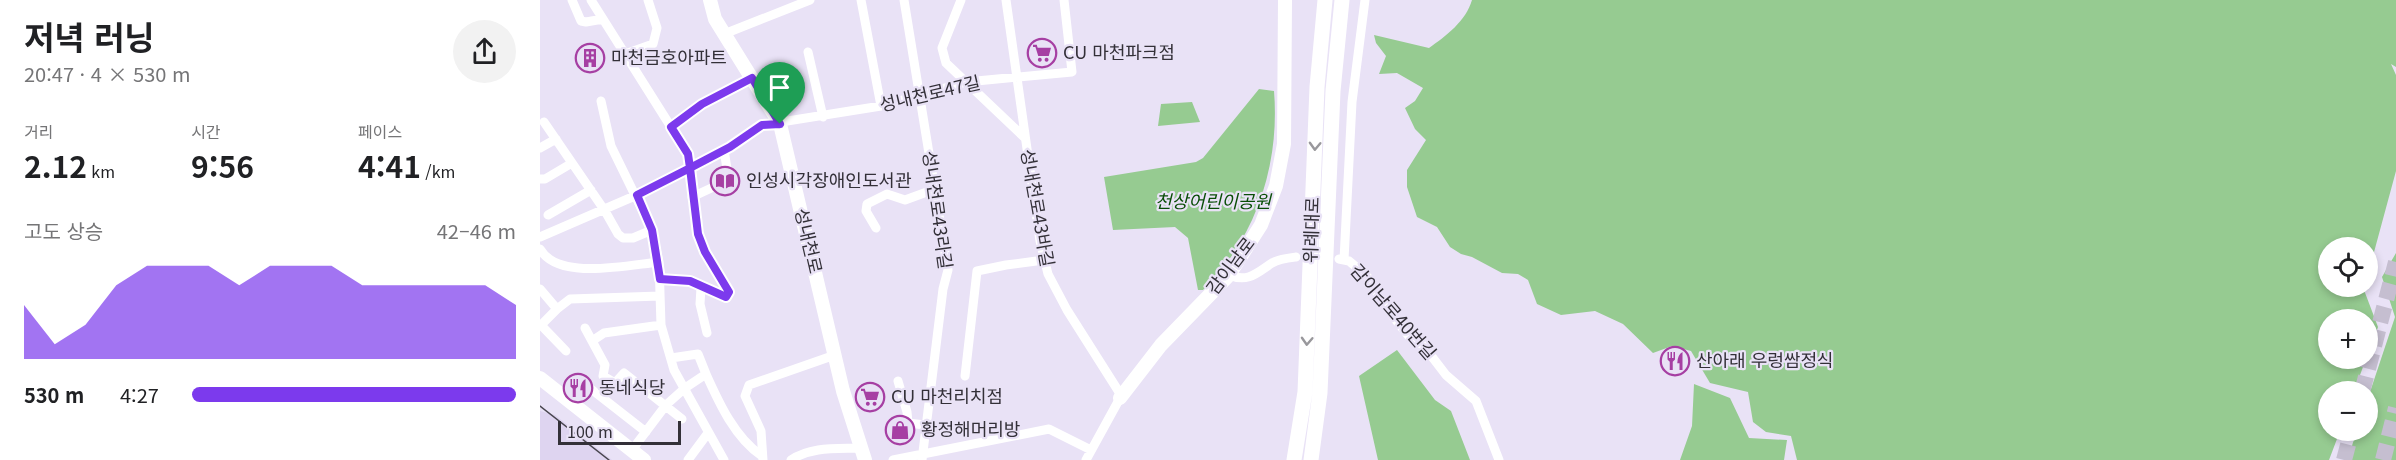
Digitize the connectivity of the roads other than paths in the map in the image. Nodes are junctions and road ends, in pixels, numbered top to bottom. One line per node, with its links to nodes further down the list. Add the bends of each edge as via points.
1 (572, 0): 17 (street, via 580,21)
2 (591, 0): 17 (street)
3 (648, 0): 20 (street, via 657,28 654,44)
4 (710, 0): 18 (street, 성내천로)
5 (810, 0): 18 (street)
6 (861, 0): 28 (street)
7 (904, 0): 26 (street, 성내천로43라길)
8 (961, 0): 23 (street, 성내천로43바길, via 942,48 946,63)
9 (1006, 0): 22 (street)
10 (1064, 0): 22 (street, 성내천로47길, via 1072,72)
11 (1285, 0): 53 (street, 감이남로, via 1286,115 1280,169 1261,225)
12 (1315, 0): 24 (main road)
13 (1325, 0): 24 (main road, 위례대로)
14 (1342, 0): 25 (main road, 위례대로)
15 (1351, 0): 25 (main road, via 1347,43)
16 (1365, 0): 94 (street, 감이남로40번길, via 1352,102 1341,259 1367,276 1411,339 1423,345 1446,375 1476,400)
17 (603, 19): 20 (street)
18 (724, 34): 21 (street, 성내천로)
19 (808, 52): 29 (street)
20 (625, 54): 32 (street)
21 (752, 78): 31 (street, 성내천로); 32 (street, via 702,104)
22 (1017, 78): 23 (street, 성내천로47길); 33 (street)
23 (966, 82): 26 (street, 성내천로47길); 33 (street, 성내천로43바길)
24 (1317, 87): 92 (main road, 위례대로, one-way to 92, via 1305,392)
25 (1333, 91): 93 (main road, 위례대로, via 1320,393)
26 (920, 96): 28 (street, 성내천로47길); 40 (street, 성내천로43라길)
27 (601, 101): 42 (street, via 611,146)
28 (881, 106): 29 (street, 성내천로47길)
29 (823, 117): 31 (street, 성내천로47길)
30 (544, 122): 34 (street)
31 (780, 124): 36 (street, 성내천로47길, via 762,125); 65 (street, 성내천로)
32 (671, 127): 38 (street, via 688,154)
33 (1025, 138): 51 (street, 성내천로43바길)
34 (555, 139): 35 (street); 37 (street)
35 (540, 148)
36 (724, 150): 38 (street, 성내천로47길); 43 (street, via 728,175 720,184)
37 (572, 163): 39 (street); 41 (street)
38 (690, 168): 42 (street, 성내천로47길); 43 (street)
39 (540, 179)
40 (935, 189): 46 (street, via 905,200 887,194 867,204 866,210); 78 (street, 성내천로43라길, via 948,270)
41 (591, 190): 44 (street); 45 (street)
42 (637, 195): 44 (street, 성내천로47길); 47 (street)
43 (692, 197): 55 (street, via 705,252 729,292 726,297)
44 (605, 211): 47 (street, via 623,238); 48 (street, 성내천로47길)
45 (548, 215)
46 (876, 228)
47 (652, 230): 52 (street)
48 (540, 237)
49 (540, 249): 52 (street, via 552,260 580,269)
50 (1296, 257): 53 (street, via 1275,262 1258,275 1240,280)
51 (1044, 260): 68 (street, via 977,272); 75 (street, 성내천로43바길, via 1067,310)
52 (659, 262): 54 (street)
53 (1229, 275): 75 (street, 감이남로, via 1161,345)
54 (660, 279): 55 (street, via 690,281); 57 (street)
55 (701, 288): 62 (street, via 700,304)
56 (540, 289): 58 (street)
57 (660, 296): 58 (street, via 570,299); 60 (street)
58 (557, 309): 59 (street)
59 (540, 325): 64 (street)
60 (661, 326): 63 (street, via 604,333); 66 (street)
61 (585, 328): 63 (street)
62 (707, 333)
63 (592, 341): 70 (street, via 605,364 603,375)
64 (566, 351)
65 (834, 355): 83 (street, 성내천로); 85 (street, via 749,385 745,396 761,431)
66 (670, 358): 67 (street, via 698,354); 72 (street)
67 (706, 374): 72 (street); 85 (street, via 717,399 746,443)
68 (965, 376)
69 (540, 378): 81 (street)
70 (608, 380): 74 (street); 76 (street, via 615,383 624,373)
71 (898, 381): 78 (street, via 908,423)
72 (685, 388): 76 (street); 80 (street)
73 (591, 389): 74 (street)
74 (599, 396): 79 (street)
75 (1120, 398): 82 (street, 감이남로)
76 (666, 405): 77 (street); 79 (street)
77 (682, 419)
78 (926, 425): 84 (street, 성내천로43라길)
79 (646, 432): 81 (street)
80 (708, 433): 87 (street); 88 (street)
81 (632, 450): 86 (street)
82 (1091, 450): 84 (street, via 1049,429); 91 (street, 감이남로)
83 (863, 454): 89 (street, via 818,449)
84 (923, 457): 90 (street)
85 (763, 458)
86 (644, 460)
87 (688, 460)
88 (724, 460)
89 (791, 460)
90 (893, 460)
91 (1086, 460)
92 (1294, 460)
93 (1311, 460)
94 (1499, 460)

